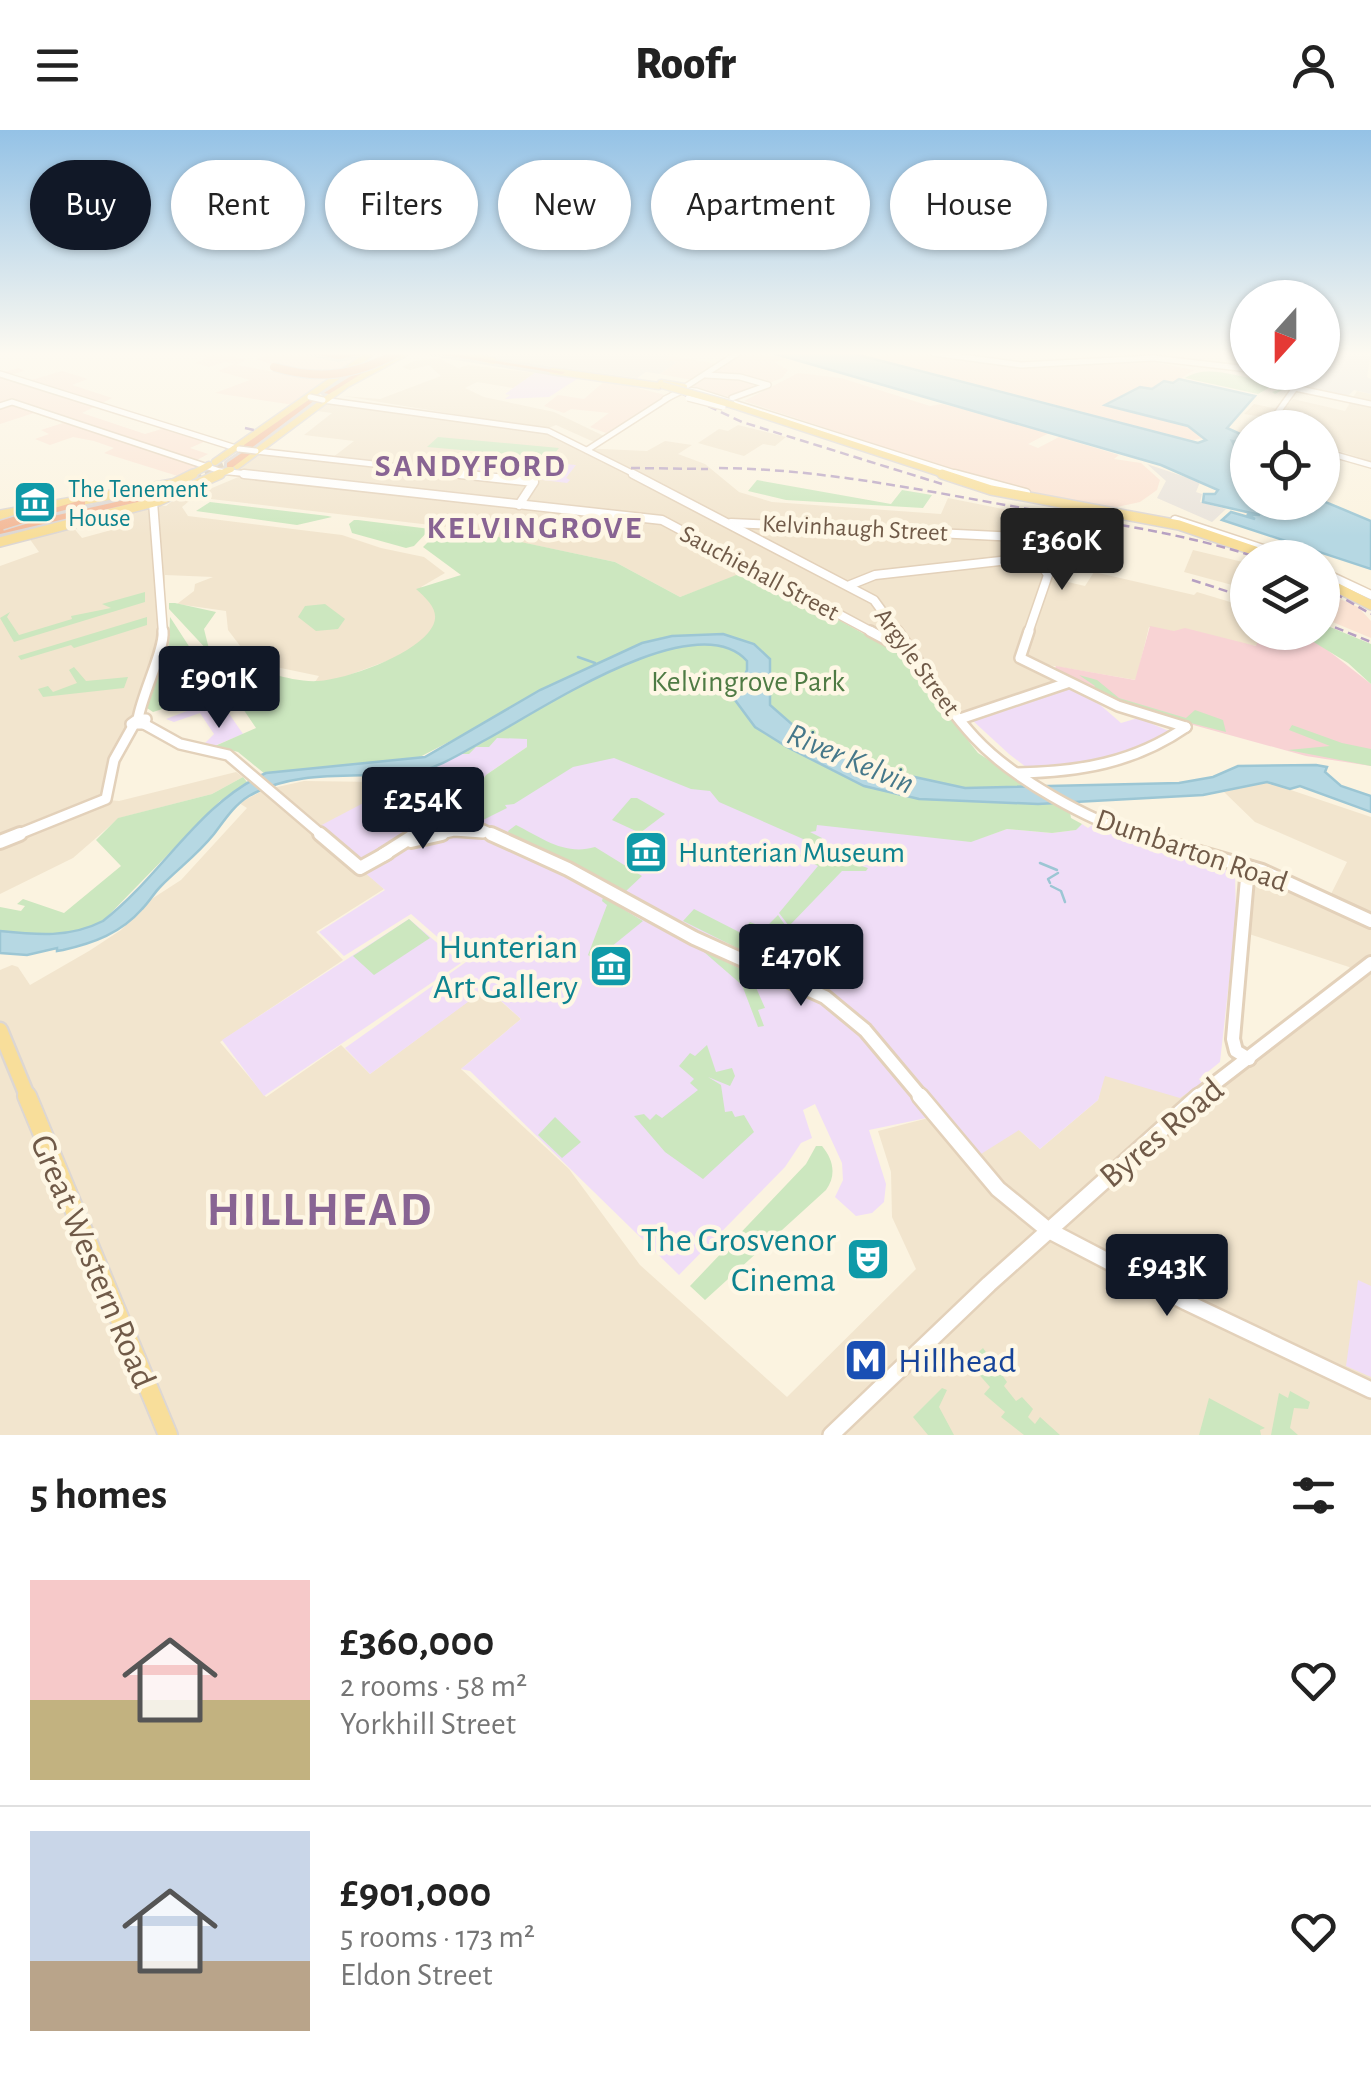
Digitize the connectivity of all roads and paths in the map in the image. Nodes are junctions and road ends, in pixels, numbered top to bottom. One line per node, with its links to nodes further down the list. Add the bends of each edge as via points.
1 (50, 414): 14 (street, Sauchiehall Street)
2 (126, 414): 9 (street)
3 (290, 414): 9 (main road)
4 (296, 414): 9 (highway)
5 (421, 414): 10 (street, Argyle Street, via 540,430)
6 (643, 414): 10 (street)
7 (760, 414): 11 (main road)
8 (776, 414): 25 (street, via 990,484)
9 (247, 449): 14 (highway); 14 (main road); 22 (street, via 535,483)
10 (587, 450): 23 (street, Argyle Street)
11 (867, 453): 26 (main road, via 1018,497 1191,528); 27 (main road, via 1009,498 1175,527)
12 (1340, 456): 13 (street)
13 (1371, 465)
14 (218, 466): 15 (main road); 17 (street, Sauchiehall Street); 18 (main road)
15 (213, 476): 16 (main road); 18 (main road)
16 (242, 476): 17 (street)
17 (287, 479): 22 (street, Sauchiehall Street)
18 (181, 482): 19 (main road); 19 (main road); 21 (main road)
19 (155, 498): 24 (highway); 24 (highway, via 113,501); 35 (street, via 164,641 139,702)
20 (140, 502): 24 (highway)
21 (82, 503): 24 (main road); 24 (highway, bridge)
22 (519, 504): 32 (street, Sauchiehall Street, via 666,521)
23 (730, 524): 28 (street, Kelvinhaugh Street, via 1041,538); 29 (street, Argyle Street)
24 (0, 528)
25 (1239, 540)
26 (1230, 542)
27 (1230, 545)
28 (1036, 557): 29 (street, via 876,575); 33 (street, via 1048,576 1020,658)
29 (850, 585): 32 (street, Argyle Street, via 877,602)
30 (1340, 585): 31 (main road)
31 (1369, 599)
32 (914, 654): 34 (street, Argyle Street)
33 (1068, 682): 34 (street); 36 (street, via 1186,727 1109,766)
34 (960, 719): 36 (street, Argyle Street)
35 (138, 723): 37 (street, via 176,742 224,753 360,868); 39 (street, via 124,739 106,799)
36 (1020, 776): 40 (street, Dumbarton Road, via 1153,842)
37 (443, 829): 38 (street); 38 (street, via 456,818)
38 (489, 834): 45 (street, via 830,1001 865,1030 998,1189)
39 (0, 842)
40 (1248, 867): 41 (street, Dumbarton Road); 44 (street, via 1233,1039 1236,1051)
41 (1371, 921)
42 (1371, 963): 44 (street, Byres Road)
43 (0, 1030): 47 (main road, Great Western Road)
44 (1249, 1059): 45 (street, Byres Road)
45 (1048, 1230): 46 (street); 48 (street, Byres Road)
46 (1371, 1390)
47 (168, 1435)
48 (831, 1435)

